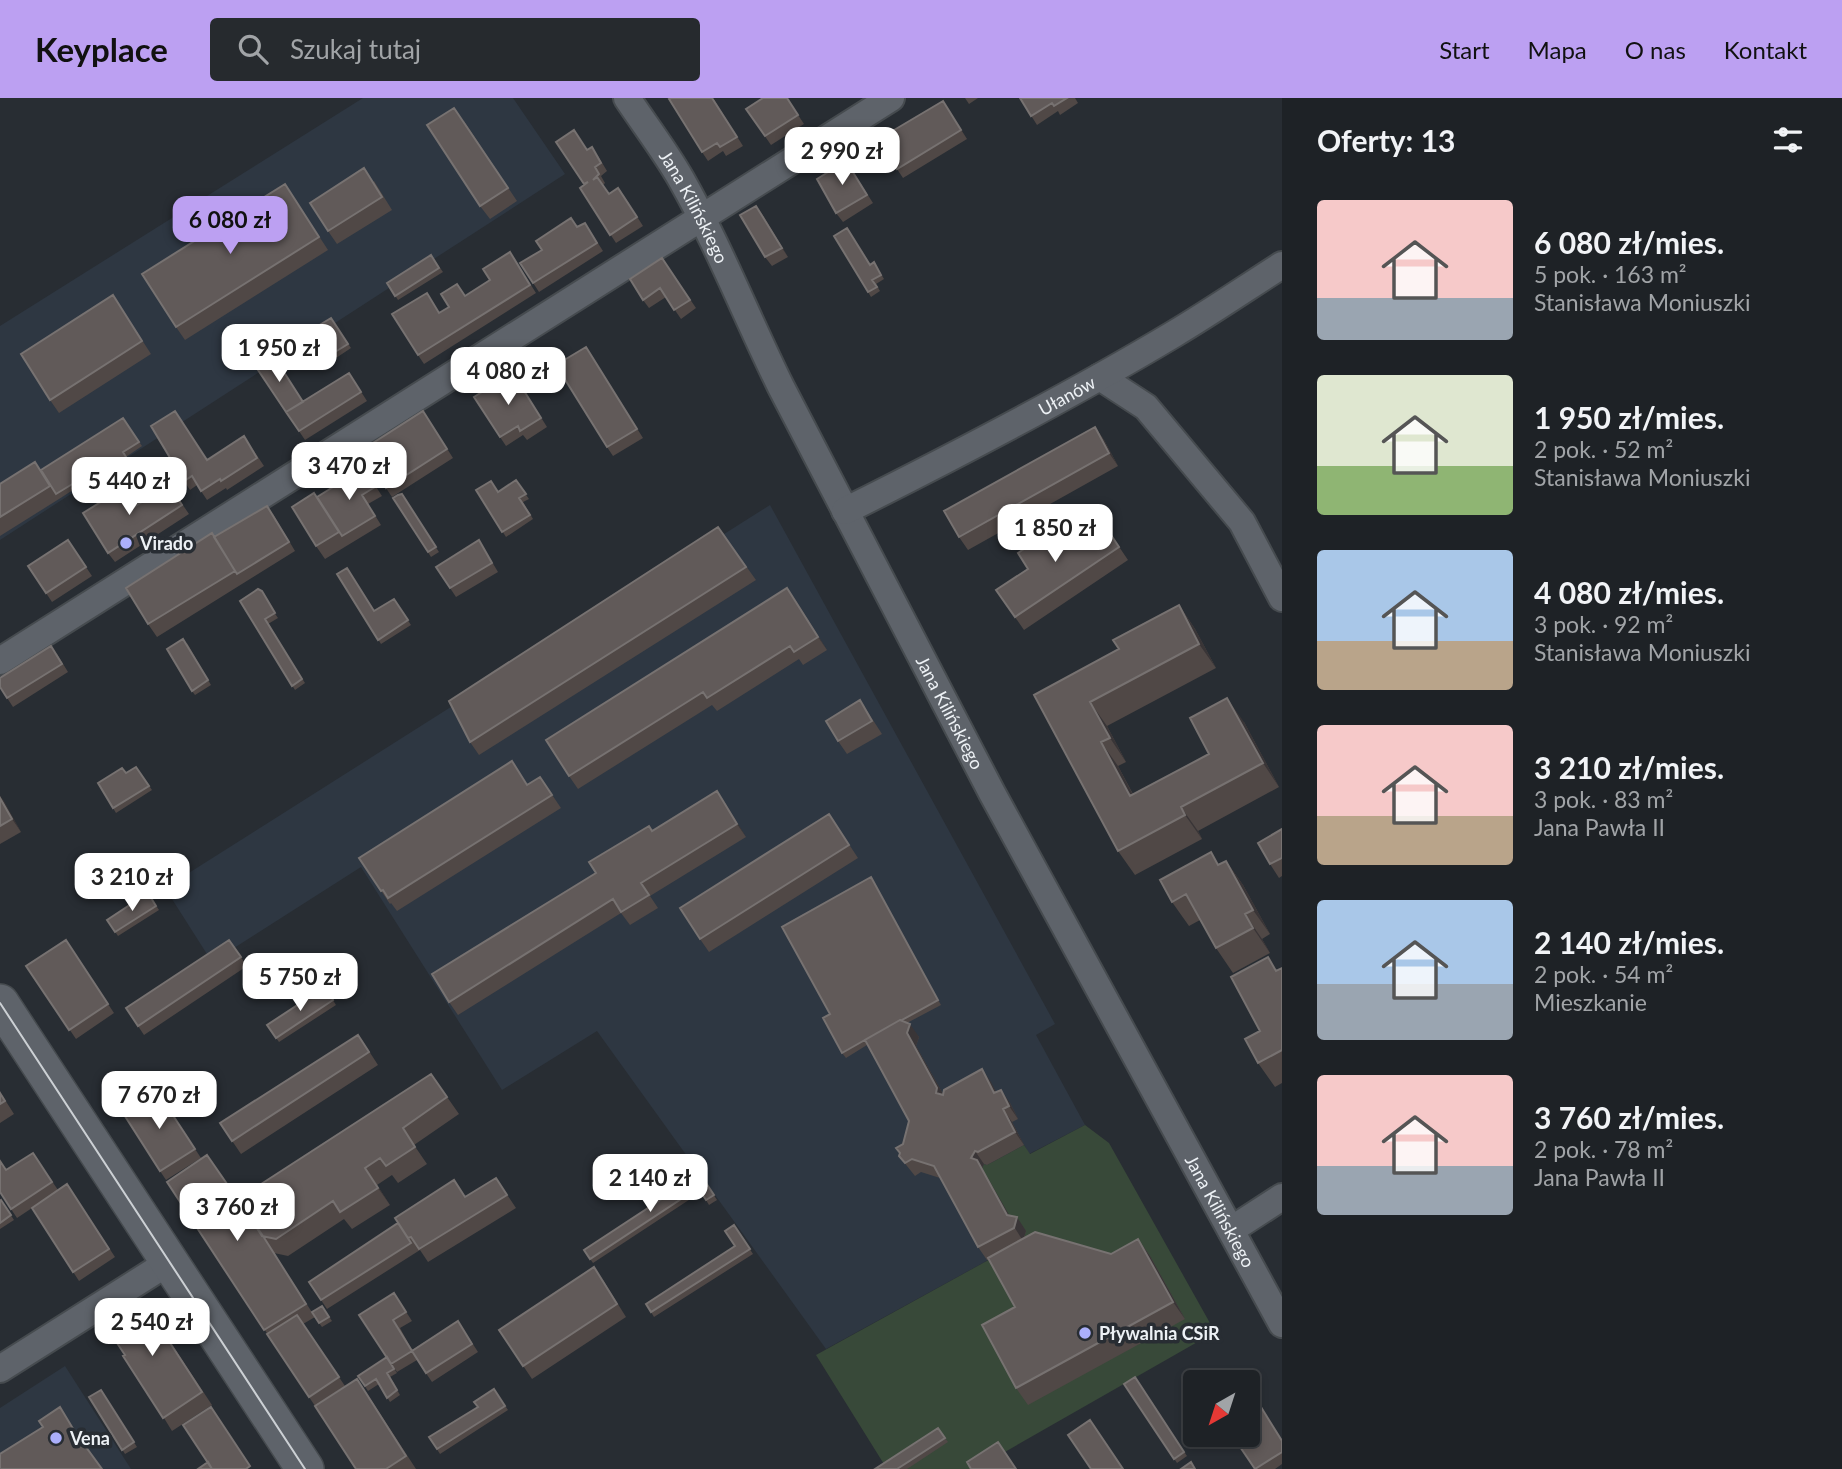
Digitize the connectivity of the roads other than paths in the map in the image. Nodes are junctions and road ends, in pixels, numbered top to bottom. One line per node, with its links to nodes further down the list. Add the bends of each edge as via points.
1 (627, 98): 3 (street, Jana Kilińskiego)
2 (891, 98): 3 (street)
3 (701, 217): 6 (street, Jana Kilińskiego); 8 (street)
4 (1282, 265): 5 (street, Ułanów)
5 (1100, 377): 6 (street, Ułanów); 7 (street, via 1146,407 1242,522)
6 (845, 511): 11 (street, Jana Kilińskiego, via 992,793)
7 (1282, 598)
8 (0, 661)
9 (0, 1003): 12 (main road)
10 (1282, 1197): 11 (street)
11 (1231, 1230): 13 (street, Jana Kilińskiego)
12 (169, 1262): 14 (street); 15 (main road)
13 (1282, 1324)
14 (0, 1369)
15 (305, 1469)

